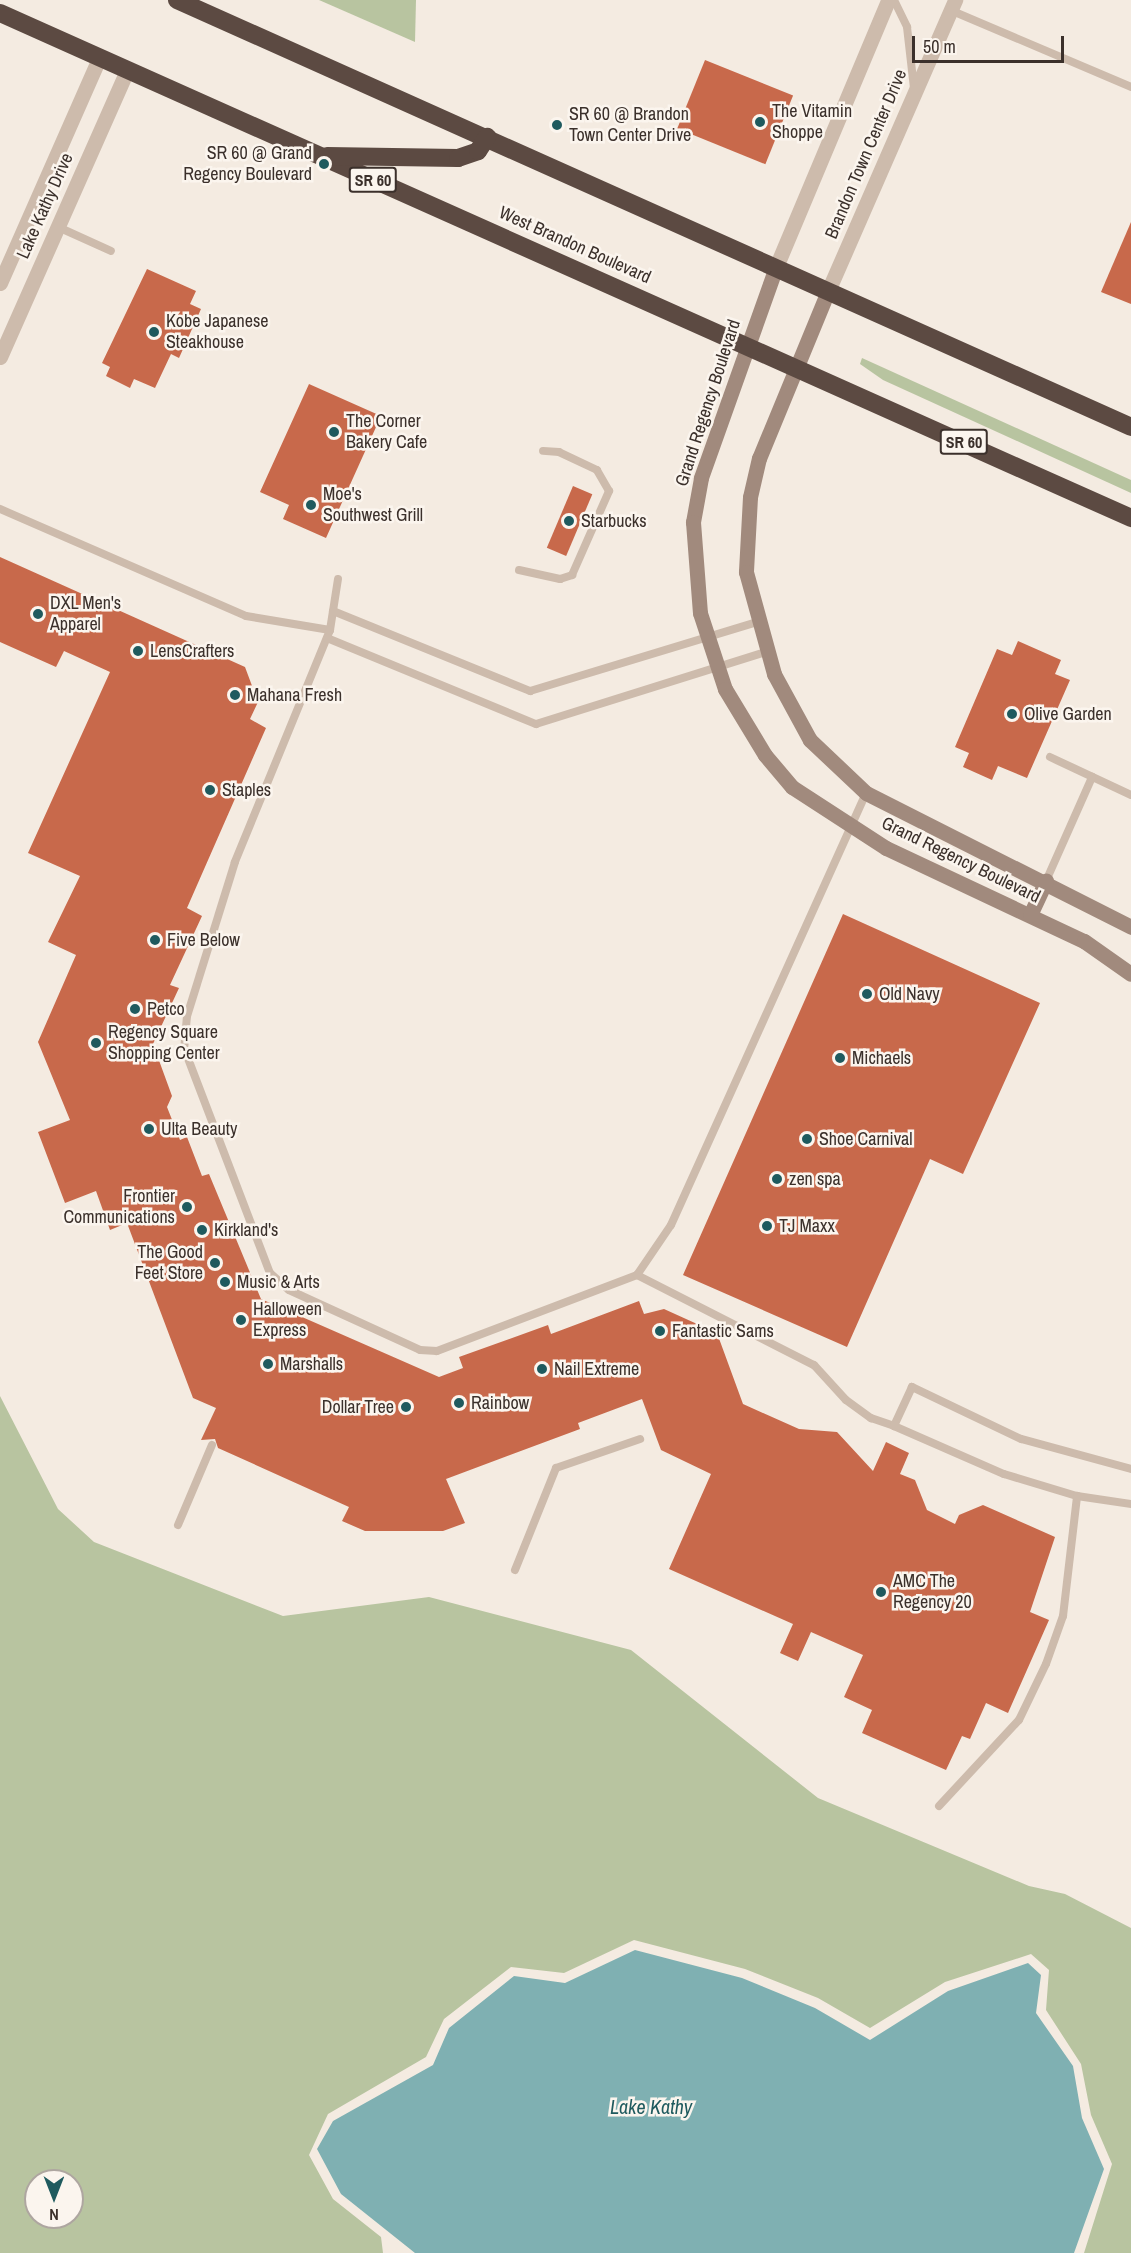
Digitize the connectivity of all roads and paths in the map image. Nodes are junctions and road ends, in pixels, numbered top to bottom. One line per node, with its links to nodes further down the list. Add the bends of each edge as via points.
1 (177, 0): 10 (highway)
2 (888, 0): 14 (street)
3 (894, 0): 9 (lane, via 907,27)
4 (953, 5): 8 (lane); 9 (street, Brandon Town Center Drive)
5 (0, 13): 6 (highway, West Brandon Boulevard / SR 60)
6 (99, 59): 7 (highway, West Brandon Boulevard / SR 60); 15 (street, Lake Kathy Drive)
7 (127, 71): 11 (highway, West Brandon Boulevard / SR 60); 12 (street, Lake Kathy Drive)
8 (1131, 87)
9 (914, 88): 16 (street, Brandon Town Center Drive)
10 (487, 137): 11 (highway, via 478,151 458,158); 14 (highway)
11 (320, 156): 17 (highway, West Brandon Boulevard / SR 60)
12 (58, 227): 13 (lane); 18 (street, Lake Kathy Drive)
13 (111, 251)
14 (776, 267): 16 (highway); 17 (street, Grand Regency Boulevard)
15 (0, 283)
16 (828, 291): 19 (street, Grand Regency Boulevard); 20 (highway)
17 (747, 344): 19 (highway, West Brandon Boulevard / SR 60); 29 (street, Grand Regency Boulevard, via 701,478 693,522)
18 (0, 357)
19 (798, 366): 23 (highway, West Brandon Boulevard / SR 60); 27 (street, Grand Regency Boulevard, via 759,458 750,497 746,572)
20 (1131, 427)
21 (543, 451): 24 (lane, via 559,452 597,470 609,491 572,575 560,579)
22 (0, 509): 28 (lane, via 246,616)
23 (1131, 518)
24 (519, 570)
25 (338, 579): 26 (lane)
26 (333, 611): 28 (lane); 29 (lane, via 530,691)
27 (757, 622): 29 (lane); 30 (street, Grand Regency Boulevard)
28 (328, 634): 31 (lane, via 536,724); 41 (lane, via 235,862 183,1038 270,1273 289,1290 420,1350 437,1351)
29 (707, 639): 31 (street, Grand Regency Boulevard)
30 (766, 652): 31 (lane); 34 (street, Grand Regency Boulevard, via 810,740)
31 (716, 668): 36 (street, Grand Regency Boulevard, via 778,771 792,787)
32 (1050, 757): 33 (lane)
33 (1092, 777): 35 (lane); 37 (lane)
34 (866, 793): 36 (lane); 37 (street, Grand Regency Boulevard)
35 (1131, 795)
36 (851, 825): 38 (street, Grand Regency Boulevard, via 886,848); 41 (lane, via 671,1225)
37 (1046, 881): 38 (street); 39 (street, Grand Regency Boulevard)
38 (1030, 915): 40 (street, Grand Regency Boulevard, via 1084,941)
39 (1131, 927)
40 (1131, 974)
41 (637, 1275): 42 (lane, via 814,1365 846,1400 871,1418)
42 (894, 1425): 45 (lane, via 912,1388 1021,1439); 46 (lane, via 1004,1474)
43 (640, 1439): 49 (lane, via 556,1468)
44 (212, 1445): 48 (lane)
45 (1131, 1469)
46 (1077, 1496): 47 (lane); 50 (lane, via 1063,1616 1029,1700 1011,1730)
47 (1131, 1504)
48 (178, 1525)
49 (515, 1570)
50 (939, 1806)

